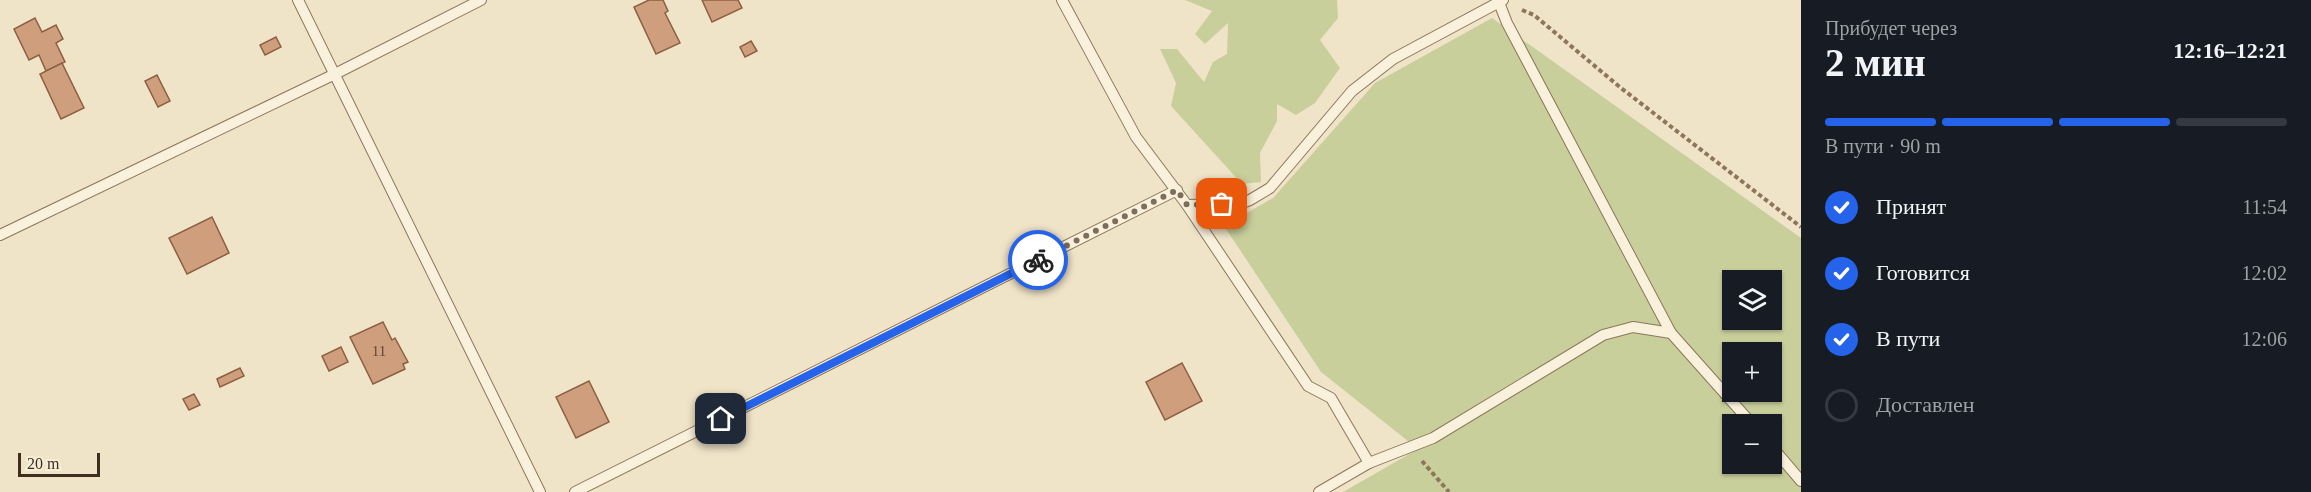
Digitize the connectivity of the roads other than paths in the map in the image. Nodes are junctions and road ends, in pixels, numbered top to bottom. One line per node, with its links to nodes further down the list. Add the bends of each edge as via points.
1 (298, 0): 5 (lane)
2 (481, 0): 5 (lane)
3 (1062, 0): 6 (lane, via 1136,137)
4 (1500, 1): 7 (lane, via 1393,59 1352,91 1270,188 1239,204); 9 (lane, via 1507,23)
5 (335, 74): 8 (lane); 14 (lane)
6 (1177, 190): 7 (lane); 15 (lane)
7 (1187, 205): 12 (lane, via 1308,386 1330,398)
8 (0, 236)
9 (1671, 333): 10 (lane); 12 (lane, via 1633,327 1603,335 1433,438)
10 (1743, 414)
11 (1782, 459): 13 (lane)
12 (1369, 463): 16 (lane)
13 (1801, 481)
14 (540, 492)
15 (575, 492)
16 (1319, 492)

